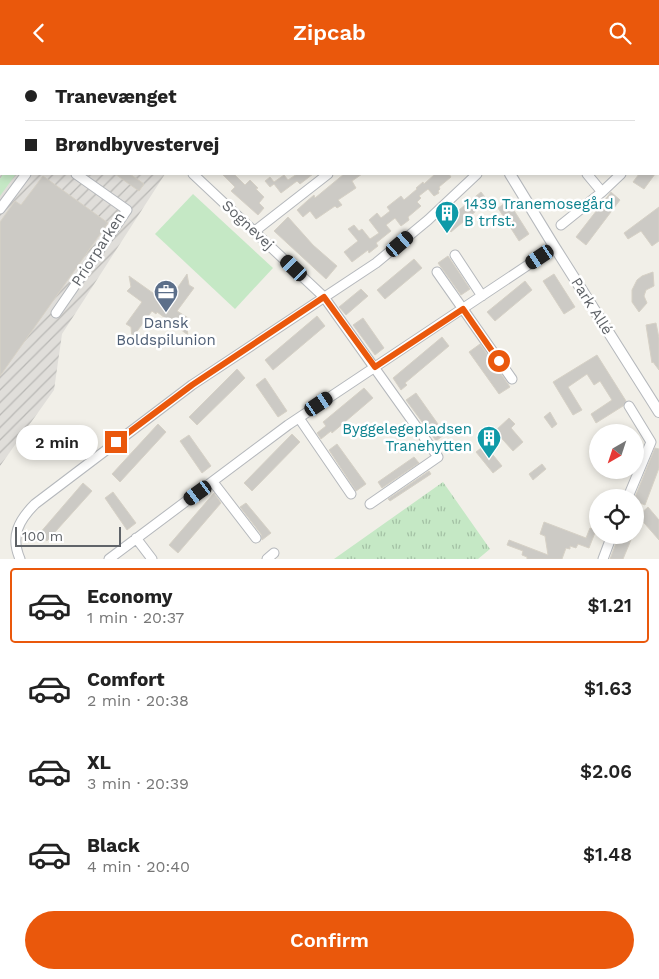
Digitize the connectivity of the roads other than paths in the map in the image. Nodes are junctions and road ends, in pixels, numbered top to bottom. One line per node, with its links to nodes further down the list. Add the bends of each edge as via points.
1 (25, 175): 10 (street)
2 (77, 175): 19 (street, Priorparken, via 127,210)
3 (194, 175): 12 (street, Sognevej)
4 (327, 175): 12 (street)
5 (476, 175): 17 (street, via 400,244)
6 (511, 175): 23 (street, Park Allé)
7 (588, 175): 9 (street)
8 (620, 175): 9 (street)
9 (602, 192): 11 (street)
10 (0, 209)
11 (561, 225)
12 (255, 231): 17 (street, Sognevej)
13 (455, 255): 16 (street)
14 (540, 257): 16 (street)
15 (437, 272): 18 (street)
16 (482, 296): 18 (street)
17 (324, 297): 20 (street, Sognevej); 32 (street, via 192,385 35,504 17,529)
18 (463, 309): 20 (street); 21 (street)
19 (56, 313)
20 (375, 367): 24 (street); 28 (street, Sognevej, via 438,457)
21 (512, 379)
22 (629, 407): 26 (street, via 651,442)
23 (659, 411)
24 (299, 418): 25 (street); 27 (street)
25 (213, 482): 29 (street); 30 (street)
26 (631, 489)
27 (351, 494)
28 (370, 505)
29 (136, 538): 33 (street); 34 (street)
30 (256, 539)
31 (609, 544): 35 (street)
32 (20, 559)
33 (110, 559)
34 (152, 559)
35 (603, 559)

